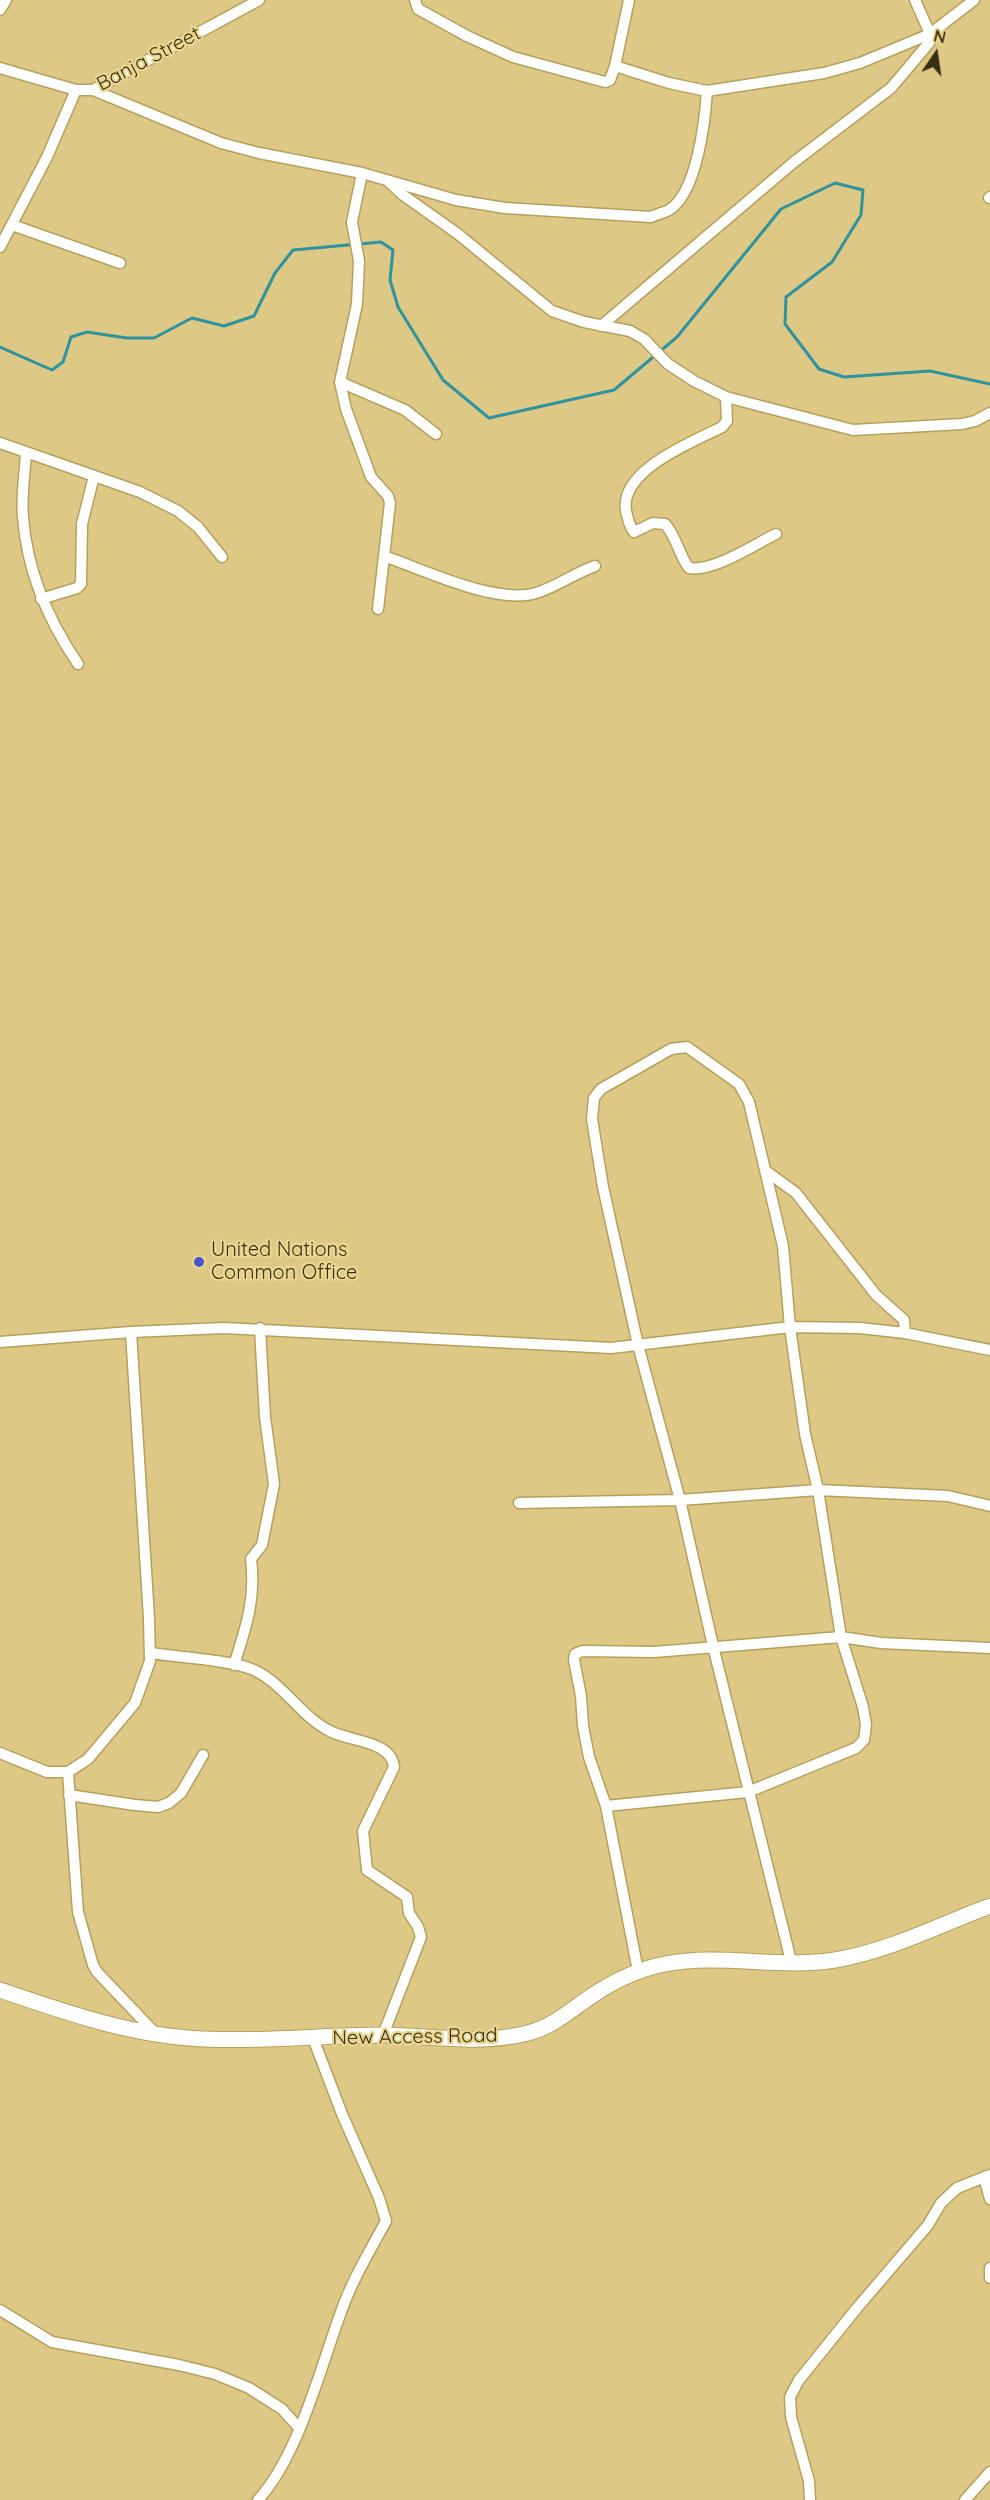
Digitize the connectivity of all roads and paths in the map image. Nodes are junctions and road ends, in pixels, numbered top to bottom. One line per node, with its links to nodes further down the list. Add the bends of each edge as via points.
1 (6, 0): 7 (street)
2 (259, 0): 12 (street, Banja Street)
3 (416, 0): 9 (street, via 418,9 513,57 605,82 610,80)
4 (629, 0): 9 (street)
5 (915, 0): 8 (street)
6 (974, 0): 8 (street)
7 (0, 10)
8 (930, 34): 13 (street, via 860,63 824,73); 19 (street, via 924,51 891,88 794,162)
9 (615, 66): 13 (street)
10 (0, 68): 11 (street, Banja Street)
11 (76, 90): 12 (street, Banja Street); 16 (street)
12 (93, 90): 14 (street, via 221,143)
13 (707, 91): 15 (street, via 705,127 689,184 671,209 651,217 505,208 456,200)
14 (362, 173): 15 (street); 20 (street, via 352,222 359,261 357,304)
15 (386, 179): 19 (street, via 552,311)
16 (12, 225): 17 (street); 18 (street)
17 (0, 247)
18 (120, 263)
19 (601, 326): 21 (street, via 630,331 685,376)
20 (340, 382): 23 (street, via 405,410); 28 (street, via 370,477 390,503)
21 (726, 397): 22 (street, via 853,430 962,424); 27 (street, via 727,421 722,427 662,459 633,481 626,506 631,529 634,532 653,523 665,524 681,558 689,568 698,569)
22 (990, 413)
23 (436, 434)
24 (0, 443): 25 (street)
25 (26, 452): 26 (street); 31 (street, via 23,517)
26 (94, 476): 29 (street, via 178,511 198,527); 31 (street, via 82,524 81,584)
27 (776, 534)
28 (384, 556): 30 (street, via 488,593 515,598 537,593); 32 (street)
29 (222, 557)
30 (595, 566)
31 (41, 598): 33 (street)
32 (378, 609)
33 (78, 664)
34 (766, 1171): 35 (street, via 783,1246); 38 (street, via 796,1193 876,1294 904,1320); 40 (street, via 750,1102 739,1084 687,1047 671,1049 601,1089 594,1098 592,1119 603,1187)
35 (790, 1327): 38 (street); 40 (street); 42 (street, via 805,1434)
36 (260, 1328): 37 (street); 40 (street, via 582,1348); 50 (street, via 273,1484 262,1545 251,1559 254,1582 249,1616)
37 (131, 1332): 39 (street); 49 (street)
38 (905, 1333): 41 (street)
39 (0, 1342)
40 (639, 1345): 43 (street)
41 (990, 1350)
42 (818, 1490): 43 (street); 45 (street, via 948,1496); 46 (street)
43 (680, 1500): 44 (street); 47 (street)
44 (519, 1503)
45 (990, 1506)
46 (841, 1637): 47 (street); 48 (street, via 881,1643); 54 (street, via 863,1707 864,1740 856,1748)
47 (712, 1647): 54 (street); 56 (street, via 575,1654 589,1756)
48 (990, 1648)
49 (150, 1653): 50 (street); 53 (street, via 135,1703 88,1759)
50 (234, 1665): 62 (street, via 264,1676 330,1732 378,1747 393,1758 394,1767 363,1831 367,1870 407,1897 410,1917 421,1937)
51 (0, 1753): 53 (street, via 47,1772)
52 (203, 1755): 55 (street, via 181,1793 158,1807)
53 (68, 1772): 55 (street)
54 (748, 1792): 56 (street); 58 (street)
55 (69, 1795): 61 (street, via 78,1912 93,1965)
56 (606, 1806): 59 (street)
57 (989, 1909): 58 (main road, New Access Road, via 886,1947 834,1960)
58 (791, 1961): 59 (main road, New Access Road, via 698,1959)
59 (638, 1971): 62 (main road, New Access Road, via 529,2032 480,2039)
60 (0, 1990): 61 (main road, New Access Road, via 77,2017)
61 (156, 2034): 63 (main road, New Access Road, via 205,2039)
62 (383, 2035): 63 (main road, New Access Road)
63 (313, 2038): 69 (street, via 386,2221 352,2283)
64 (987, 2176): 65 (street); 72 (street, via 957,2188 941,2203 928,2225 799,2380 790,2397 791,2417 809,2481)
65 (990, 2199)
66 (990, 2268): 67 (street)
67 (990, 2278)
68 (0, 2310): 69 (street, via 52,2342 179,2365 232,2381 267,2398)
69 (299, 2428): 71 (street, via 277,2473)
70 (990, 2472): 73 (street)
71 (258, 2500)
72 (810, 2500)
73 (965, 2500)

